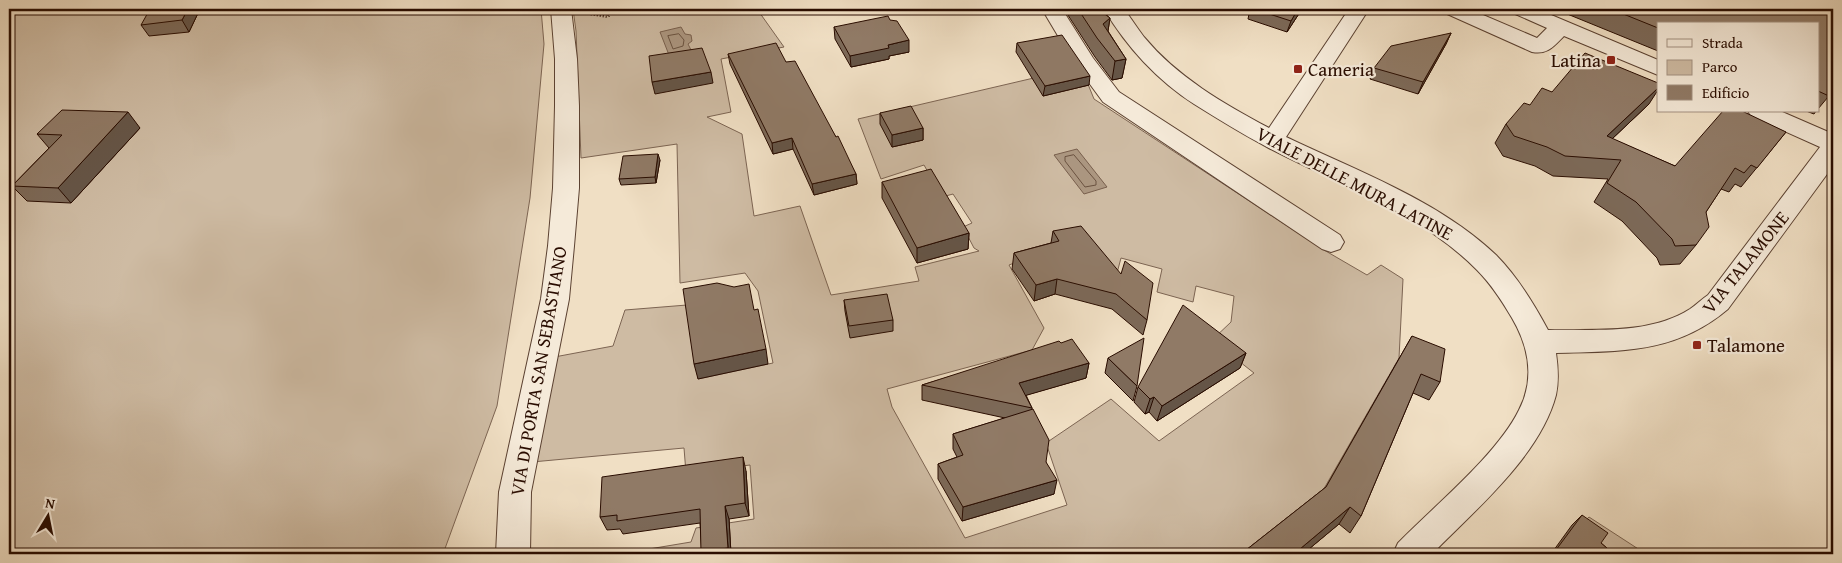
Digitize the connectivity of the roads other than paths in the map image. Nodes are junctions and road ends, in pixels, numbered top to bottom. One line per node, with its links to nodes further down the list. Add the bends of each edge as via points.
1 (561, 9): 14 (street, VIA DI PORTA SAN SEBASTIANO, via 567,106 562,246 555,300 515,492)
2 (1052, 9): 12 (street, via 1084,60 1112,96)
3 (1114, 9): 10 (street, VIALE DELLE MURA LATINE, via 1138,43 1163,70 1198,97)
4 (1359, 9): 10 (street)
5 (1452, 9): 7 (street, via 1540,47)
6 (1520, 9): 7 (street)
7 (1561, 27): 8 (street)
8 (1657, 68)
9 (1761, 112): 11 (street)
10 (1273, 139): 13 (street, VIALE DELLE MURA LATINE, via 1408,208 1458,239 1493,270 1522,310)
11 (1833, 144): 13 (street, VIA TALAMONE, via 1824,161 1724,294 1701,317 1684,327 1655,334)
12 (1331, 242)
13 (1539, 342): 15 (street, VIALE DELLE MURA LATINE, via 1543,370 1541,390 1528,423 1513,447)
14 (513, 554)
15 (1410, 554)

